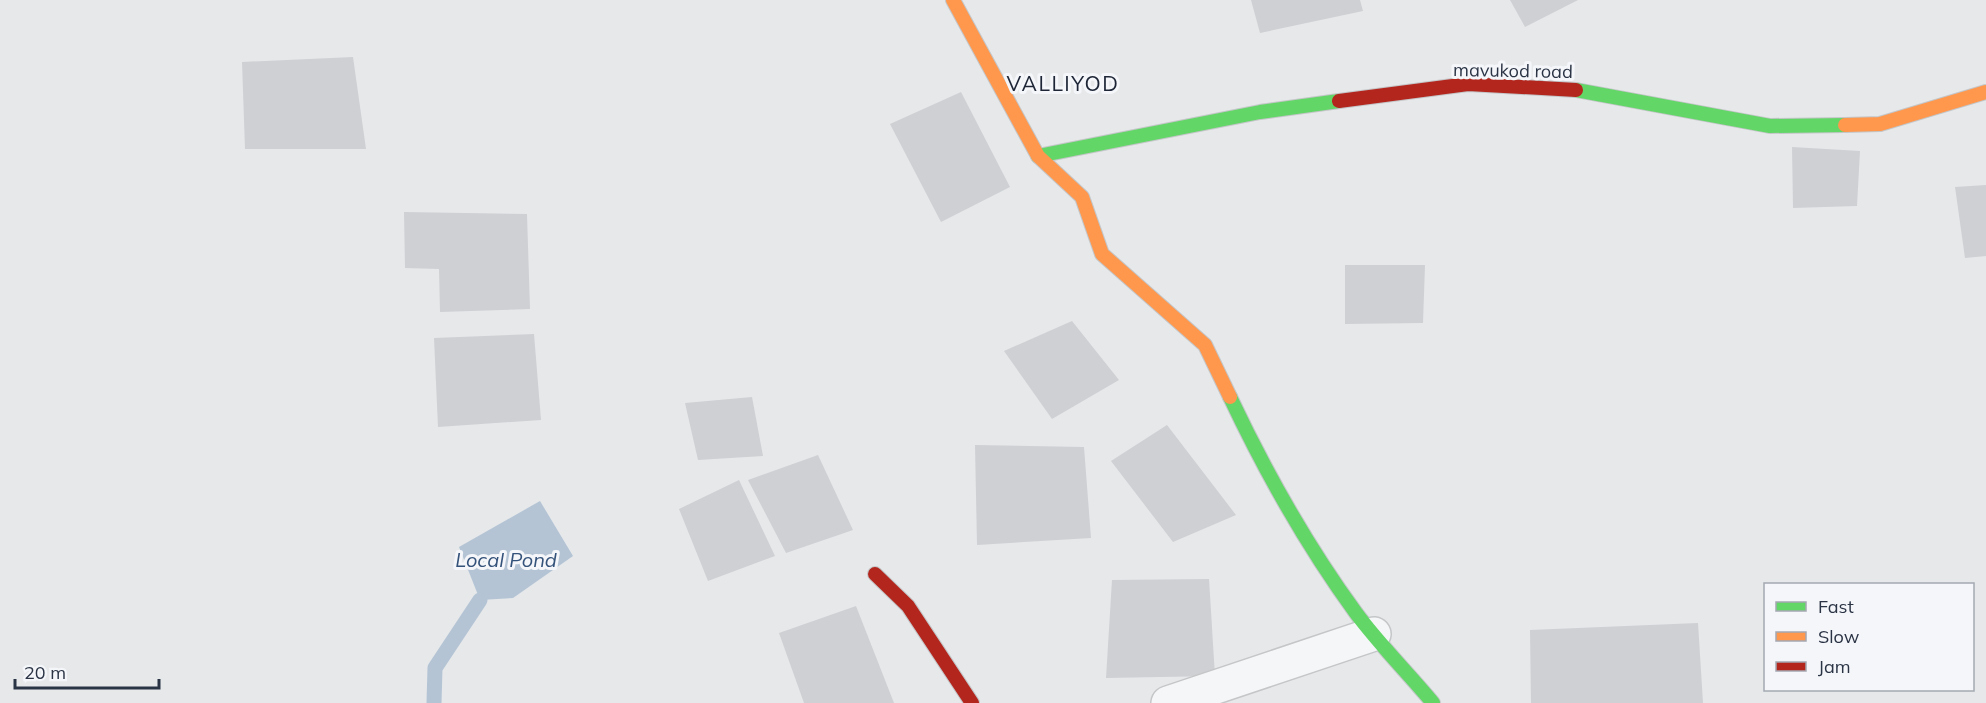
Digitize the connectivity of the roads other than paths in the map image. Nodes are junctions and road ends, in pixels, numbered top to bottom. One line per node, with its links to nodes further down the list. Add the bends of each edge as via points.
1 (953, 0): 3 (street)
2 (1986, 92): 3 (street, mavukod road, via 1880,124 1770,126 1592,91 1468,84 1260,112)
3 (1038, 156): 5 (street, via 1082,197 1102,254 1205,345 1250,439 1320,560)
4 (875, 574): 6 (street, via 908,606)
5 (1374, 634): 7 (street); 8 (street)
6 (972, 703)
7 (1168, 703)
8 (1433, 703)

